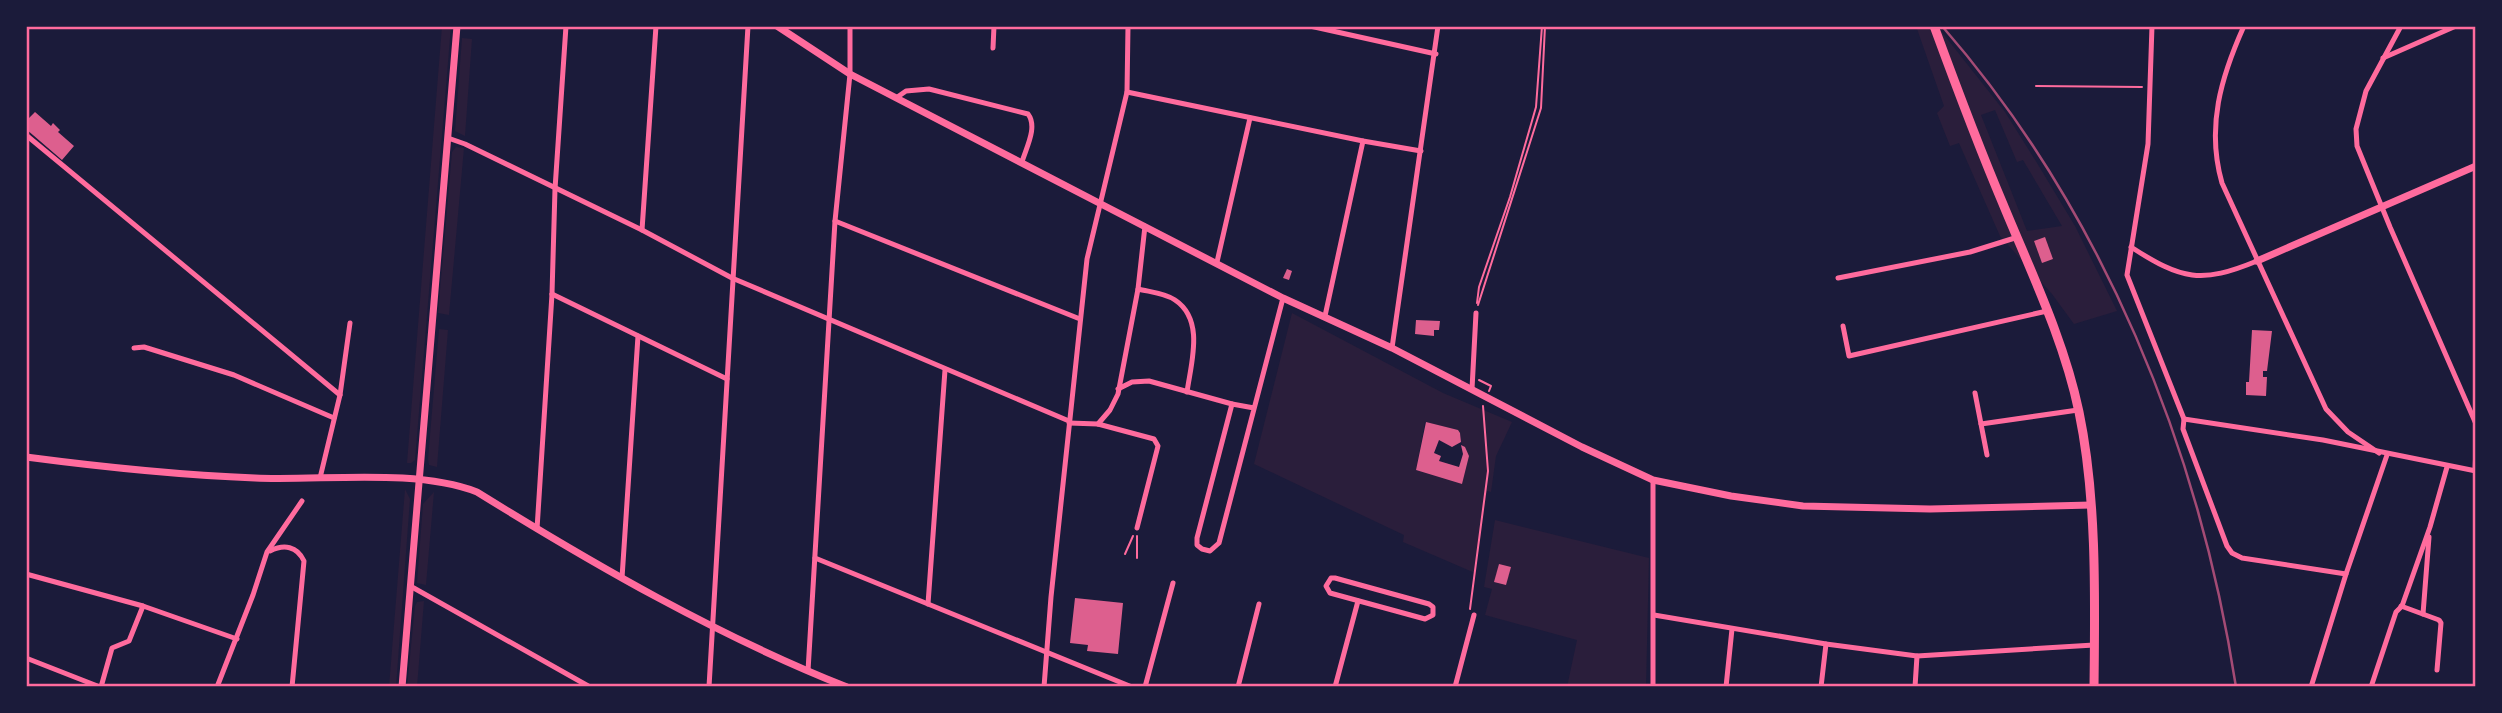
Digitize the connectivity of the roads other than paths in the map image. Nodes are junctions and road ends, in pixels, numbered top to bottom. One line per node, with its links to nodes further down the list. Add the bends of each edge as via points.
1 (457, 26): 24 (street)
2 (566, 26): 29 (street)
3 (656, 26): 34 (street)
4 (748, 26): 39 (street)
5 (777, 26): 19 (street)
6 (849, 26): 19 (street)
7 (995, 26): 16 (street)
8 (1128, 26): 20 (street)
9 (1310, 26): 17 (street)
10 (1438, 26): 17 (street)
11 (1934, 26): 35 (main road)
12 (2152, 26): 36 (street, via 2148,144)
13 (2244, 26): 37 (street, via 2222,82 2215,140 2222,183)
14 (2401, 26): 18 (street)
15 (2456, 26): 18 (street)
16 (993, 48)
17 (1436, 54): 26 (street)
18 (2383, 58): 31 (street, via 2366,91 2356,136)
19 (849, 74): 21 (street); 32 (street)
20 (1127, 92): 22 (street); 30 (street)
21 (896, 97): 27 (street); 27 (street, via 929,89 1028,114 1033,126)
22 (1250, 118): 25 (street); 38 (street)
23 (26, 135): 60 (street)
24 (448, 138): 29 (street); 78 (street)
25 (1363, 141): 26 (street); 46 (street)
26 (1421, 151): 53 (street)
27 (1022, 162): 30 (street)
28 (2476, 166): 31 (street)
29 (555, 189): 34 (street); 42 (street)
30 (1101, 204): 33 (street); 47 (street, via 1087,259)
31 (2382, 206): 37 (street); 69 (street)
32 (835, 221): 47 (street); 48 (street)
33 (1146, 225): 38 (street); 41 (street)
34 (642, 230): 39 (street)
35 (2018, 237): 40 (street); 44 (main road)
36 (2131, 247): 37 (street, via 2168,270 2189,275 2216,275); 65 (street, via 2127,275)
37 (2258, 261): 71 (street, via 2326,409 2342,427)
38 (1217, 262): 43 (street)
39 (732, 278): 48 (street); 55 (street)
40 (1838, 278)
41 (1138, 289): 56 (street); 58 (street, via 1175,300 1189,317 1193,348)
42 (552, 294): 51 (street); 84 (street)
43 (1283, 298): 46 (street); 62 (street)
44 (2047, 311): 50 (street, via 1849,356); 63 (main road)
45 (1476, 313): 57 (street)
46 (1325, 316): 53 (street)
47 (1080, 319): 66 (street)
48 (830, 320): 54 (street); 88 (street)
49 (350, 323): 60 (street)
50 (1843, 326)
51 (638, 336): 55 (street); 91 (street)
52 (134, 348): 64 (street, via 144,347 234,375)
53 (1392, 348): 57 (street)
54 (945, 370): 66 (street); 95 (street)
55 (727, 379): 102 (street)
56 (1118, 389): 58 (street, via 1149,381); 67 (street)
57 (1472, 389): 79 (street)
58 (1187, 392): 61 (street)
59 (1975, 393): 68 (street)
60 (340, 395): 64 (street)
61 (1232, 404): 62 (street); 62 (street, via 1197,538 1197,545 1210,551 1219,543)
62 (1254, 408)
63 (2078, 410): 68 (street); 81 (main road)
64 (334, 418): 77 (street)
65 (2184, 419): 71 (street); 90 (street, via 2183,429 2232,553)
66 (1069, 422): 67 (street); 85 (street)
67 (1098, 424): 83 (street, via 1154,439 1158,446)
68 (1981, 424): 72 (street)
69 (2476, 424)
70 (2476, 447): 76 (street)
71 (2379, 453): 73 (street)
72 (1987, 455)
73 (2387, 455): 75 (street); 90 (street)
74 (26, 457): 77 (street, via 156,471)
75 (2447, 467): 76 (street); 82 (street)
76 (2475, 471)
77 (320, 479): 78 (street)
78 (419, 479): 84 (street, via 477,492); 93 (street)
79 (1653, 480): 81 (street, via 1803,506); 101 (street)
80 (302, 501): 87 (street)
81 (2091, 505): 106 (main road)
82 (2430, 527): 98 (street); 100 (street)
83 (1137, 528)
84 (537, 529): 91 (street)
85 (1057, 537): 86 (street); 107 (street)
86 (1065, 539)
87 (267, 552): 104 (street); 114 (street, via 289,547 304,561)
88 (815, 558): 95 (street); 111 (street)
89 (26, 574): 97 (street)
90 (2346, 574): 130 (street)
91 (622, 578): 102 (street)
92 (1173, 583): 121 (street)
93 (412, 587): 115 (street); 116 (street)
94 (1358, 601): 94 (street, via 1425,620 1434,611 1416,600 1335,578 1327,581 1330,593); 123 (street)
95 (928, 604): 107 (street)
96 (1259, 604): 122 (street)
97 (143, 606): 104 (street); 112 (street, via 129,641 113,648)
98 (2401, 606): 100 (street); 131 (street)
99 (1472, 614): 124 (street)
100 (2423, 614): 110 (street, via 2441,623)
101 (1654, 615): 103 (street); 125 (street)
102 (713, 626): 111 (street); 117 (street)
103 (1732, 629): 105 (street); 126 (street)
104 (237, 639): 113 (street)
105 (1826, 645): 108 (street); 127 (street)
106 (2094, 645): 108 (street); 129 (main road)
107 (1046, 652): 119 (street); 120 (street)
108 (1917, 656): 128 (street)
109 (26, 658): 112 (street)
110 (2437, 670)
111 (808, 671): 118 (street)
112 (101, 687)
113 (217, 687)
114 (292, 687)
115 (402, 687)
116 (590, 687)
117 (709, 687)
118 (847, 687)
119 (1044, 687)
120 (1132, 687)
121 (1145, 687)
122 (1238, 687)
123 (1335, 687)
124 (1455, 687)
125 (1653, 687)
126 (1726, 687)
127 (1821, 687)
128 (1915, 687)
129 (2094, 687)
130 (2311, 687)
131 (2371, 687)

